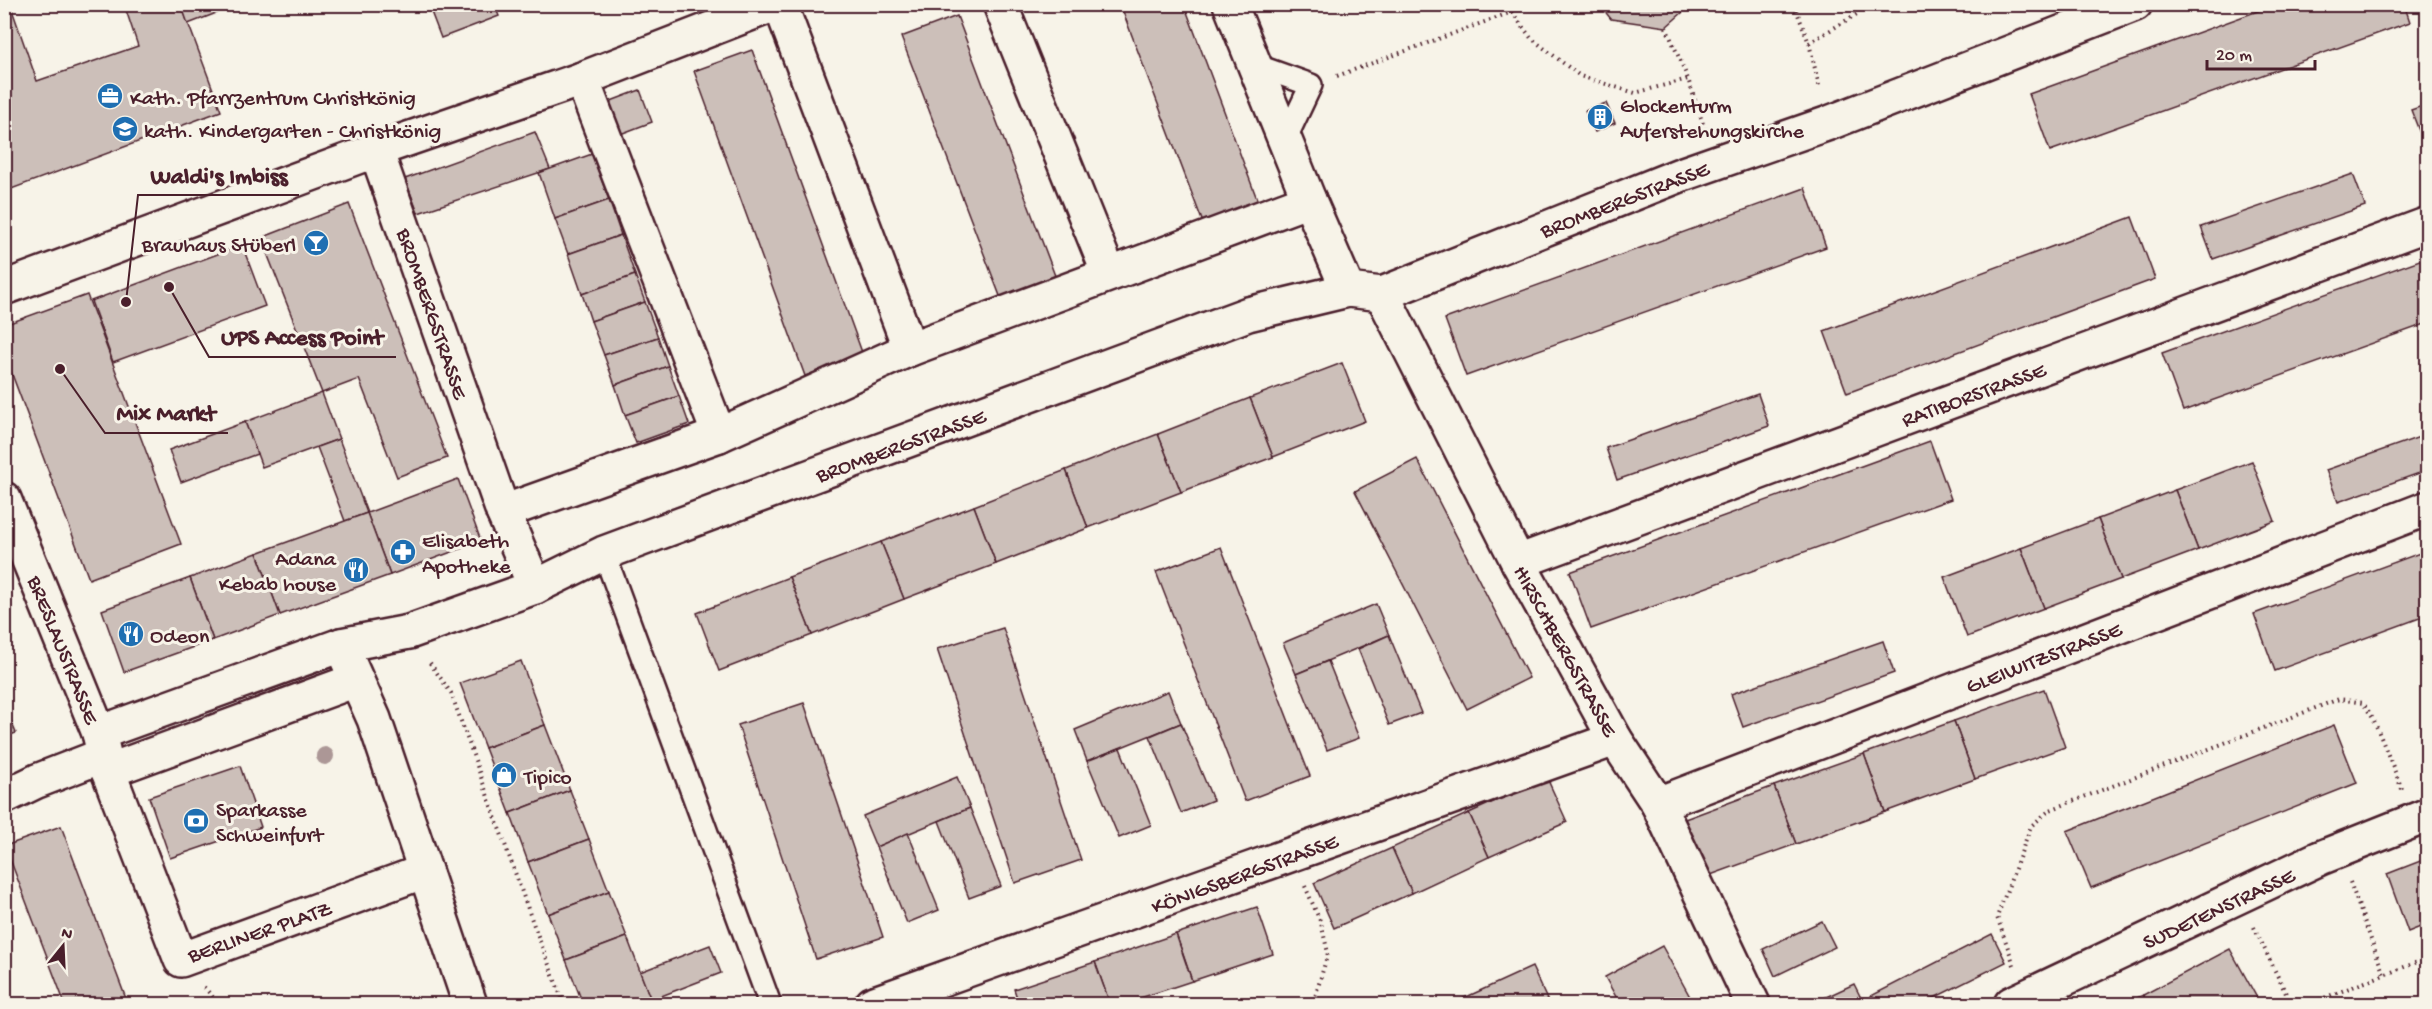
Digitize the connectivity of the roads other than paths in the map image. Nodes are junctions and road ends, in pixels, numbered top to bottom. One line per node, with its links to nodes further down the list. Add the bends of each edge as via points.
1 (775, 4): 7 (street)
2 (780, 4): 16 (street)
3 (1000, 4): 12 (street)
4 (1230, 4): 6 (street)
5 (2135, 4): 15 (street, BROMBERGSTRASSE, via 1828,123 1716,162)
6 (1255, 65): 8 (street); 8 (lane, via 1311,85)
7 (582, 79): 9 (street); 17 (street)
8 (1284, 140): 10 (street)
9 (376, 150): 13 (street); 20 (street, BROMBERGSTRASSE)
10 (1309, 200): 12 (street); 14 (street)
11 (2427, 224): 22 (street, RATIBORSTRASSE)
12 (1108, 274): 16 (street)
13 (4, 288)
14 (1348, 290): 15 (street, BROMBERGSTRASSE); 21 (street, BROMBERGSTRASSE, via 1248,314)
15 (1382, 294): 22 (street, HIRSCHBERGSTRASSE)
16 (910, 349): 17 (street)
17 (719, 435): 20 (street)
18 (4, 499): 27 (street, BRESLAUSTRASSE)
19 (2427, 508): 29 (street, GLEIWITZSTRASSE)
20 (503, 512): 23 (street, BROMBERGSTRASSE)
21 (604, 553): 23 (street, BROMBERGSTRASSE); 34 (lane)
22 (1518, 562): 26 (street, HIRSCHBERGSTRASSE)
23 (535, 587): 24 (street, via 409,633)
24 (341, 645): 25 (street); 27 (street)
25 (356, 680): 27 (street); 31 (street, via 374,719)
26 (1615, 739): 29 (street, HIRSCHBERGSTRASSE); 35 (street, KÖNIGSBERGSTRASSE)
27 (104, 753): 28 (street); 31 (street, BERLINER PLATZ, via 181,960)
28 (4, 797)
29 (1658, 804): 36 (street, HIRSCHBERGSTRASSE)
30 (2422, 818): 32 (street, SUDETENSTRASSE, via 2339,851)
31 (425, 871): 33 (street)
32 (2019, 1001)
33 (470, 1005)
34 (770, 1005)
35 (873, 1005)
36 (1753, 1005)

